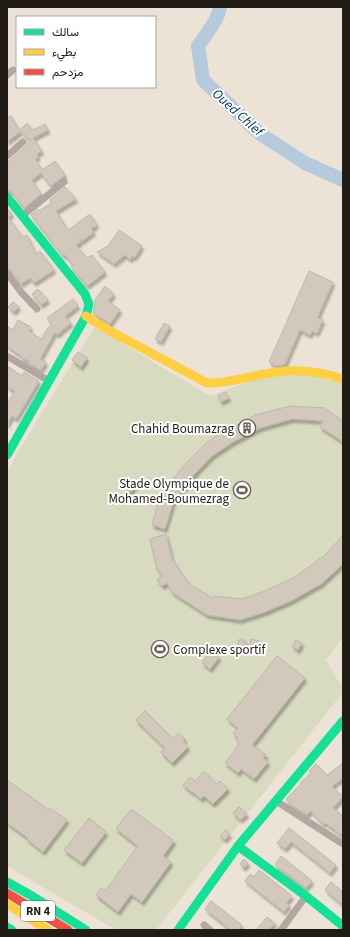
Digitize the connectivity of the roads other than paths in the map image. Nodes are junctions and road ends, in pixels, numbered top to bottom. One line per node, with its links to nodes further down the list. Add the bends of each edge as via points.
1 (24, 142): 2 (street)
2 (7, 156)
3 (64, 182): 5 (street)
4 (7, 198): 5 (main road)
5 (22, 216): 8 (main road, via 85,294 89,304)
6 (7, 273): 7 (street)
7 (37, 309)
8 (86, 316): 10 (main road, via 207,383 287,370 306,370); 11 (main road)
9 (7, 356): 11 (street)
10 (343, 379)
11 (49, 381): 12 (main road)
12 (7, 455)
13 (343, 720): 14 (main road)
14 (276, 801): 15 (street); 16 (main road)
15 (343, 844)
16 (238, 846): 19 (main road); 27 (main road)
17 (7, 882): 26 (main road)
18 (7, 893): 25 (main road, RN 4)
19 (306, 896): 21 (main road); 28 (street)
20 (7, 904): 24 (main road, RN 4)
21 (343, 926)
22 (7, 927): 23 (main road)
23 (12, 930)
24 (48, 930)
25 (68, 930)
26 (86, 930)
27 (178, 930)
28 (281, 930)

